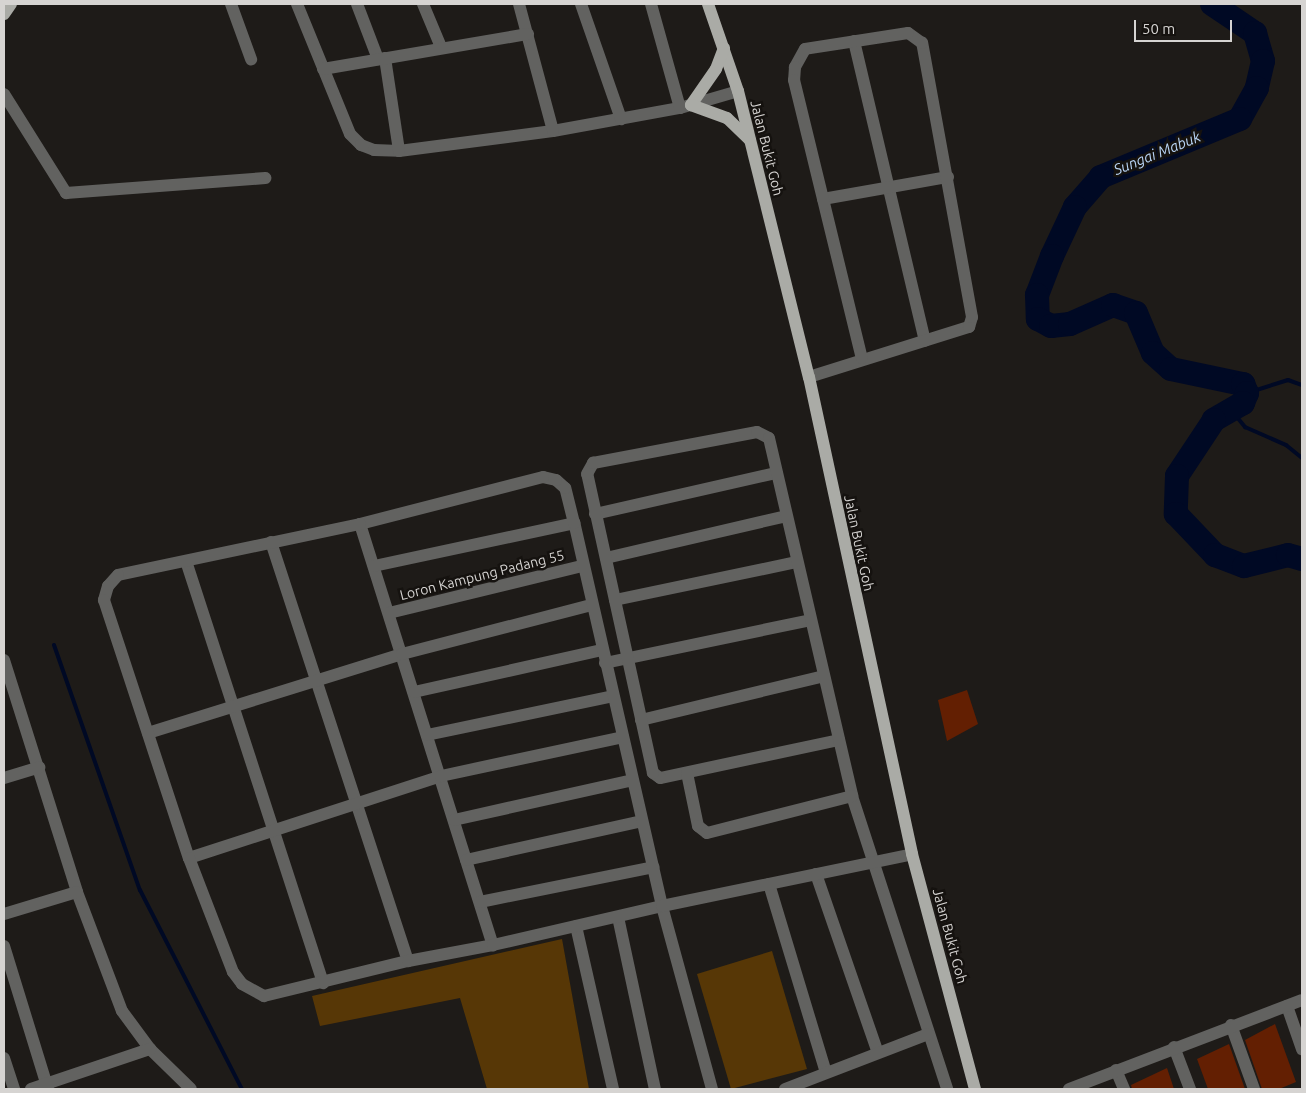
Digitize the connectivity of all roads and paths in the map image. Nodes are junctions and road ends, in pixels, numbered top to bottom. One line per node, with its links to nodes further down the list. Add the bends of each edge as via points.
1 (11, 4): 10 (main road)
2 (231, 4): 16 (street)
3 (297, 4): 17 (street)
4 (357, 4): 15 (street)
5 (423, 4): 13 (street)
6 (519, 4): 11 (street)
7 (581, 4): 21 (street)
8 (651, 4): 20 (street)
9 (708, 4): 14 (main road, Jalan Bukit Goh)
10 (4, 14)
11 (528, 34): 13 (street); 22 (street)
12 (854, 41): 25 (street, via 908,33 922,43); 27 (street); 28 (street, via 805,49 795,67 794,80)
13 (441, 47): 15 (street)
14 (724, 48): 18 (main road, Jalan Bukit Goh); 20 (main road, via 716,69)
15 (382, 58): 17 (street); 24 (street)
16 (251, 59)
17 (323, 69): 24 (street, via 350,134 360,145)
18 (738, 91): 20 (street); 23 (main road, Jalan Bukit Goh)
19 (4, 94): 26 (street, via 66,193)
20 (686, 106): 21 (street); 23 (main road, via 727,118)
21 (622, 119): 22 (street)
22 (553, 130): 24 (street)
23 (750, 140): 31 (main road, Jalan Bukit Goh)
24 (399, 151)
25 (948, 177): 27 (street); 29 (street, via 972,317 969,327 960,332)
26 (265, 178)
27 (892, 187): 28 (street); 29 (street)
28 (823, 199): 30 (street)
29 (925, 341): 30 (street)
30 (862, 358): 31 (street)
31 (809, 377): 72 (main road, Jalan Bukit Goh)
32 (776, 473): 33 (street); 33 (street, via 769,438 762,432 593,463 587,474); 34 (street)
33 (595, 514): 38 (street)
34 (786, 516): 38 (street); 40 (street)
35 (574, 523): 36 (street, via 565,488 543,477); 41 (street); 42 (street)
36 (360, 524): 37 (street); 41 (street)
37 (271, 542): 39 (street); 53 (street)
38 (606, 558): 43 (street)
39 (186, 561): 56 (street); 58 (street, via 118,575 108,586 104,600)
40 (797, 562): 43 (street); 46 (street)
41 (374, 566): 45 (street)
42 (582, 566): 44 (street); 45 (street, Loron Kampung Padang 55)
43 (615, 600): 50 (street)
44 (592, 605): 47 (street); 48 (street)
45 (388, 613): 48 (street)
46 (811, 620): 50 (street); 52 (street)
47 (602, 650): 51 (street); 54 (street)
48 (402, 654): 53 (street); 54 (street)
49 (4, 660): 62 (street)
50 (627, 660): 51 (street); 57 (street)
51 (605, 663): 55 (street)
52 (824, 676): 57 (street); 61 (street)
53 (317, 679): 56 (street); 68 (street)
54 (414, 692): 59 (street)
55 (613, 696): 59 (street); 60 (street)
56 (233, 705): 58 (street); 71 (street)
57 (641, 720): 63 (street, via 653,773 660,778)
58 (148, 733): 73 (street)
59 (427, 735): 64 (street)
60 (623, 737): 64 (street); 66 (street)
61 (839, 740): 63 (street); 67 (street)
62 (39, 768): 65 (street); 79 (street)
63 (688, 773): 67 (street, via 698,826 707,833)
64 (441, 776): 68 (street); 69 (street)
65 (4, 778)
66 (633, 780): 69 (street); 70 (street)
67 (852, 796): 75 (street)
68 (356, 803): 71 (street); 87 (street)
69 (454, 820): 74 (street)
70 (642, 821): 74 (street); 76 (street)
71 (272, 830): 73 (street); 88 (street)
72 (912, 854): 75 (street); 109 (main road, Jalan Bukit Goh)
73 (189, 858): 88 (street, via 242,984 264,996)
74 (466, 860): 80 (street)
75 (874, 862): 77 (street); 92 (street)
76 (654, 867): 80 (street); 81 (street)
77 (816, 874): 78 (street); 96 (street)
78 (769, 884): 81 (street); 99 (street)
79 (77, 892): 82 (street); 95 (street, via 122,1011)
80 (480, 902): 85 (street)
81 (662, 906): 83 (street); 106 (street)
82 (4, 914)
83 (618, 917): 84 (street); 105 (street)
84 (576, 926): 85 (street); 104 (street)
85 (493, 945): 87 (street)
86 (4, 946): 100 (street)
87 (408, 960): 88 (street)
88 (323, 983)
89 (1302, 1000): 90 (street)
90 (1287, 1006): 91 (street); 94 (street)
91 (1230, 1026): 93 (street); 113 (street)
92 (928, 1034): 96 (street); 108 (street)
93 (1174, 1047): 98 (street); 112 (street)
94 (1302, 1049)
95 (150, 1050): 100 (street); 103 (street)
96 (878, 1053): 99 (street)
97 (4, 1058): 101 (street)
98 (1116, 1070): 110 (street); 111 (street)
99 (826, 1073): 107 (street)
100 (47, 1086): 102 (street)
101 (14, 1089)
102 (31, 1089)
103 (191, 1089)
104 (613, 1089)
105 (656, 1089)
106 (712, 1089)
107 (785, 1089)
108 (946, 1089)
109 (975, 1089)
110 (1069, 1089)
111 (1124, 1089)
112 (1190, 1089)
113 (1254, 1089)

